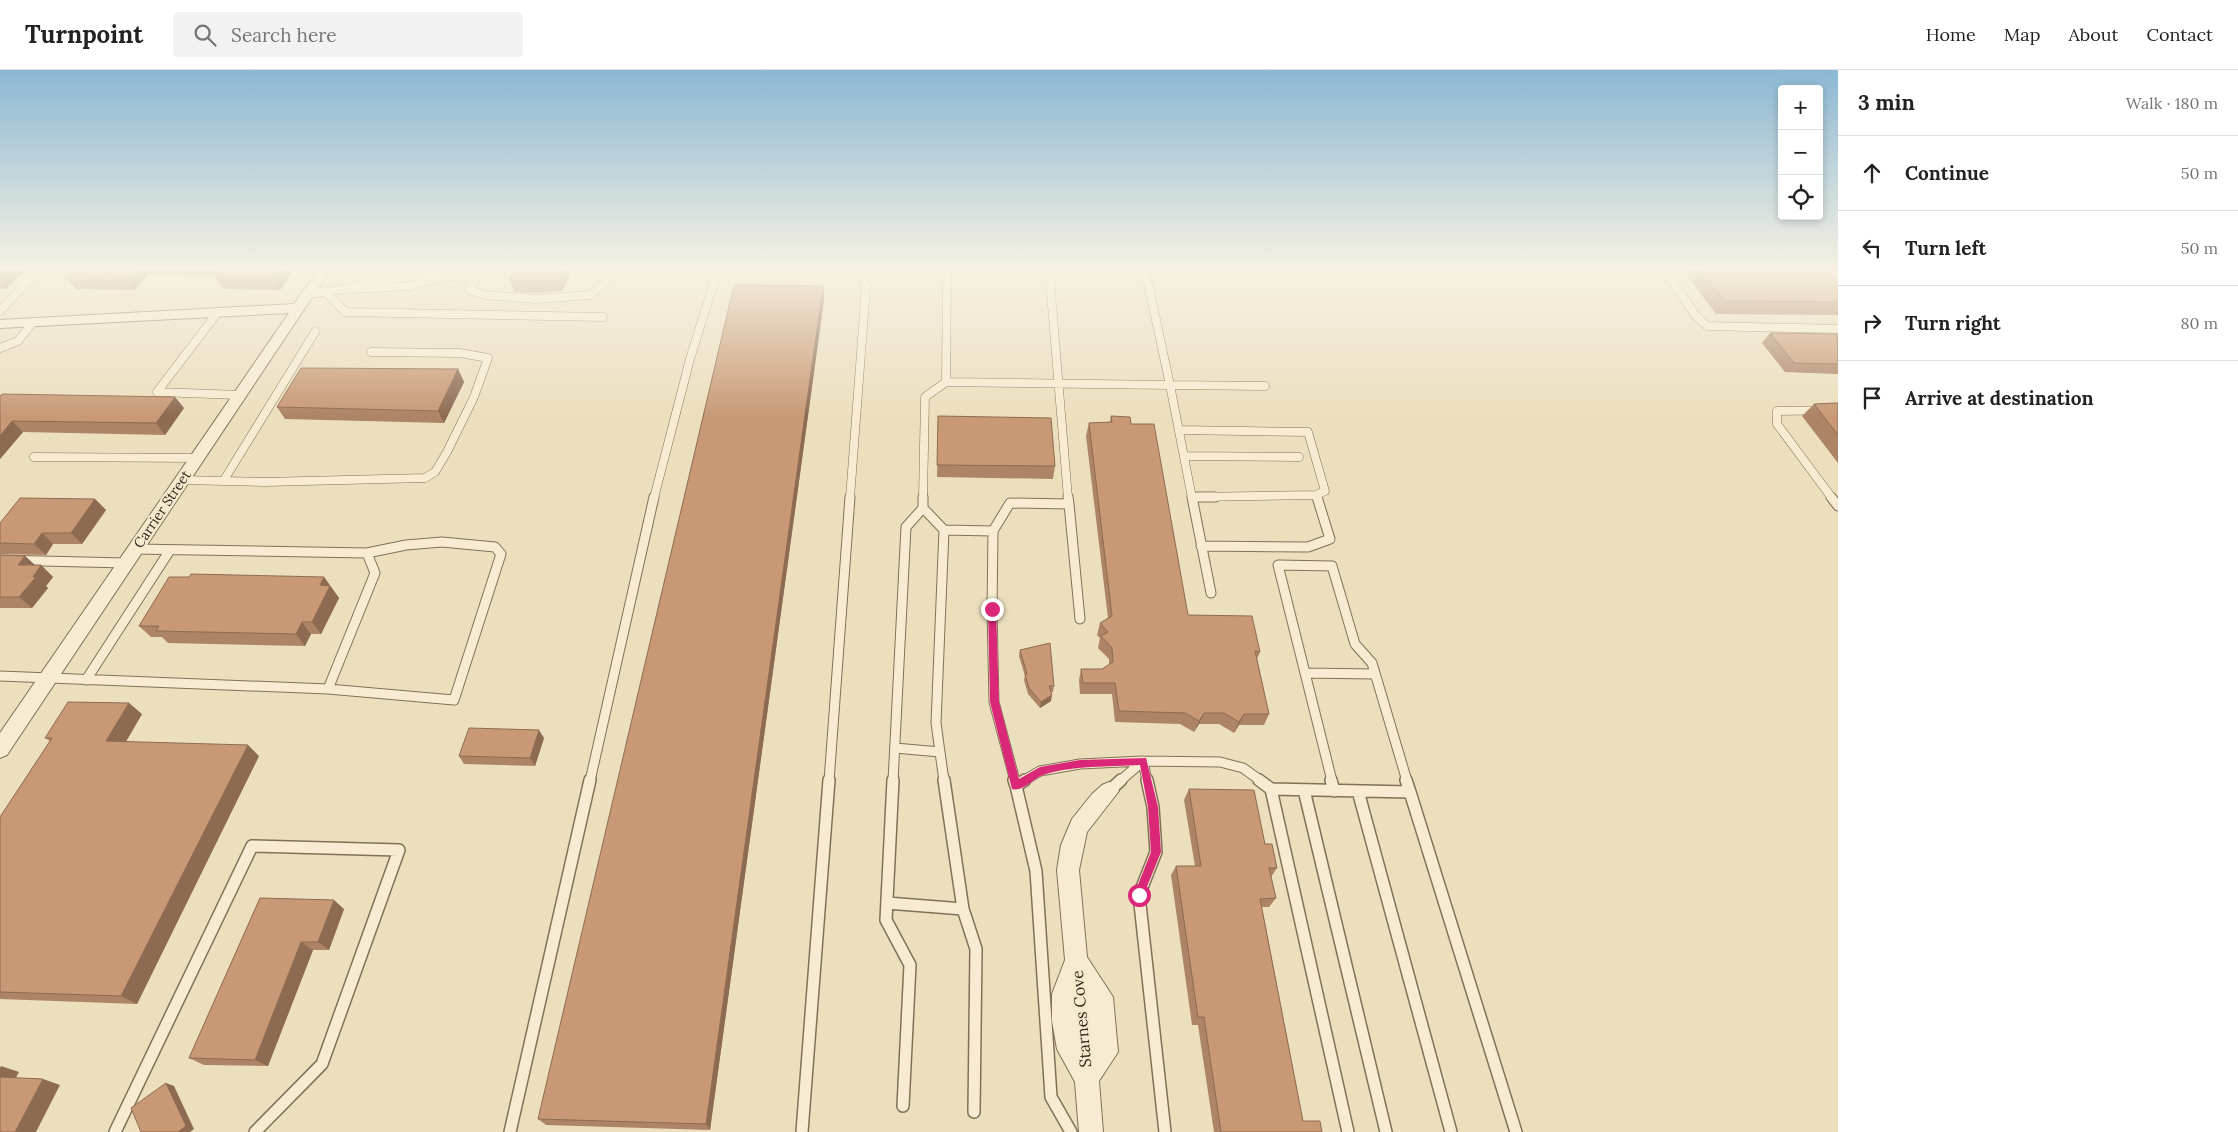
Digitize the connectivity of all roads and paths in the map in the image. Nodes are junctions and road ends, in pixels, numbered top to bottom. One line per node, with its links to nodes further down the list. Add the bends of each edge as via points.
1 (97, 319): 10 (street)
2 (213, 319): 20 (lane, via 157,392)
3 (291, 319): 20 (street, Carrier Street)
4 (703, 319): 68 (lane, via 652,506)
5 (864, 319): 69 (lane)
6 (947, 319): 16 (lane)
7 (1053, 319): 17 (lane)
8 (1156, 319): 18 (lane)
9 (1699, 319): 12 (lane, via 1707,326)
10 (33, 322): 11 (street); 14 (lane, via 18,342)
11 (0, 324)
12 (1838, 329)
13 (315, 332): 28 (lane)
14 (0, 348)
15 (371, 352): 28 (lane, via 460,353 488,358 465,414 435,471 425,478)
16 (946, 382): 17 (lane); 33 (lane, via 925,397)
17 (1059, 383): 18 (lane); 31 (lane)
18 (1170, 385): 19 (lane); 22 (lane)
19 (1265, 386)
20 (239, 395): 26 (street, Carrier Street)
21 (1838, 410): 32 (lane, via 1777,411 1777,424)
22 (1179, 430): 23 (lane); 29 (lane, via 1308,432 1325,491)
23 (1184, 456): 25 (lane); 30 (lane)
24 (34, 457): 26 (lane)
25 (1299, 457)
26 (197, 458): 27 (street, Carrier Street)
27 (182, 480): 28 (lane); 39 (street, Carrier Street)
28 (224, 480)
29 (1316, 495): 30 (lane); 36 (lane, via 1330,539 1308,547)
30 (1192, 497): 36 (lane)
31 (1069, 504): 35 (lane, via 1010,503); 42 (lane)
32 (1838, 506)
33 (923, 508): 34 (lane); 49 (lane, via 906,526)
34 (944, 530): 35 (lane); 51 (lane, via 936,723)
35 (993, 532): 53 (lane, via 994,702)
36 (1202, 546): 41 (lane)
37 (170, 550): 38 (lane); 39 (lane); 47 (lane)
38 (367, 553): 48 (lane, via 375,573); 48 (lane, via 442,542 495,547 501,554 454,700)
39 (131, 556): 40 (lane); 46 (street, Carrier Street)
40 (0, 560)
41 (1210, 593)
42 (1080, 619)
43 (1304, 673): 44 (lane); 44 (lane, via 1278,565 1332,566 1355,644 1372,663); 56 (lane)
44 (1375, 674): 59 (lane)
45 (0, 676): 46 (lane)
46 (48, 678): 47 (lane); 50 (street, Carrier Street)
47 (86, 680): 48 (lane)
48 (328, 689)
49 (895, 748): 51 (lane); 60 (lane)
50 (0, 749)
51 (940, 752): 61 (lane)
52 (1143, 761): 53 (lane, via 1080,764 1040,771); 54 (lane, via 1220,762 1243,768); 57 (lane); 72 (lane, via 1153,807 1156,852 1139,895)
53 (1016, 786): 70 (lane, via 1036,871 1051,1097)
54 (1271, 789): 55 (lane); 73 (lane)
55 (1304, 790): 56 (lane); 74 (lane)
56 (1334, 790): 58 (lane)
57 (1109, 791): 62 (street, Starnes Cove, via 1089,810 1077,828 1070,848 1068,870)
58 (1358, 791): 59 (lane); 75 (lane)
59 (1410, 792): 76 (lane)
60 (887, 903): 61 (lane); 64 (lane, via 886,920 910,965)
61 (963, 909): 65 (lane, via 976,949)
62 (1076, 960): 63 (street, Starnes Cove, via 1063,994 1064,1021 1069,1049); 63 (street, Starnes Cove, via 1102,997 1106,1052)
63 (1086, 1078): 71 (street, Starnes Cove)
64 (903, 1106)
65 (974, 1112)
66 (115, 1132): 67 (lane, via 252,846 399,850 322,1064)
67 (255, 1132)
68 (510, 1132)
69 (802, 1132)
70 (1071, 1132)
71 (1091, 1132)
72 (1164, 1132)
73 (1348, 1132)
74 (1386, 1132)
75 (1451, 1132)
76 (1516, 1132)

